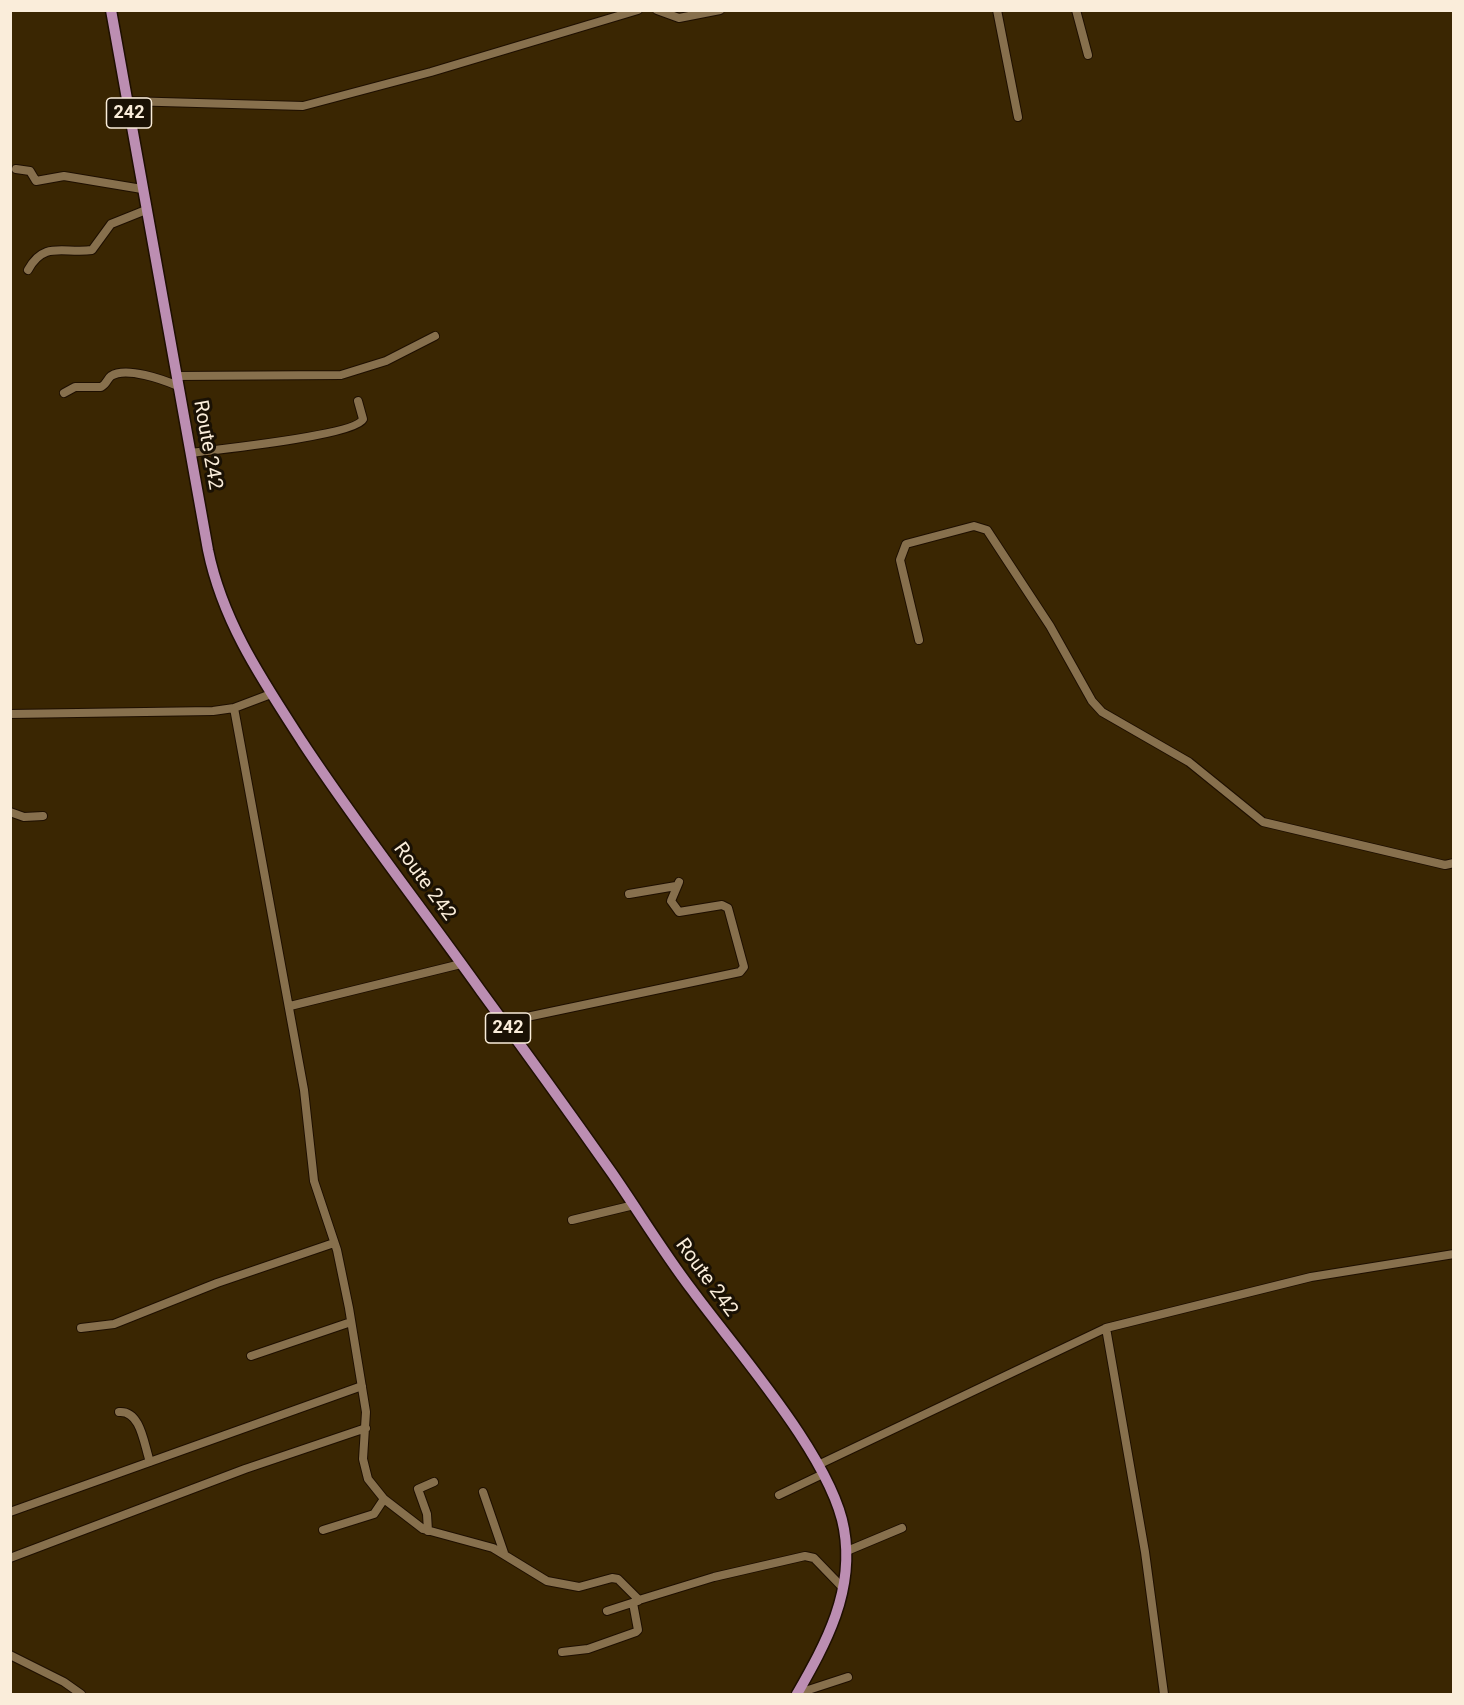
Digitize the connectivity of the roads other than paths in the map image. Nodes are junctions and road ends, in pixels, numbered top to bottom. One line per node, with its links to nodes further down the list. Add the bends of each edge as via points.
1 (111, 10): 8 (main road, Route 242 / 242)
2 (638, 10): 8 (street, via 303,106)
3 (657, 10): 4 (street, via 679,18)
4 (720, 10)
5 (997, 10): 9 (street)
6 (1076, 10): 7 (street)
7 (1088, 55)
8 (126, 101): 11 (main road, Route 242 / 242)
9 (1018, 117)
10 (16, 169): 11 (street, via 30,171 36,181 64,176)
11 (142, 189): 12 (main road, Route 242 / 242)
12 (146, 213): 13 (street, via 111,224 92,250 45,251 34,258); 15 (main road, Route 242 / 242)
13 (28, 270)
14 (435, 336): 15 (street, via 386,361 341,375)
15 (177, 381): 16 (street, via 152,375 120,375 111,376 102,387 75,387); 18 (main road, Route 242 / 242)
16 (64, 393)
17 (358, 401): 18 (street, via 363,419 358,425 318,436)
18 (190, 453): 20 (main road, Route 242 / 242, via 218,590 242,647)
19 (919, 640): 25 (street, via 901,551 906,544 983,527 1102,712 1189,762 1263,822 1445,866)
20 (271, 694): 21 (street); 27 (main road, Route 242 / 242)
21 (234, 708): 22 (street); 28 (street)
22 (10, 714)
23 (10, 812): 24 (street, via 24,817)
24 (43, 816)
25 (1454, 863)
26 (629, 894): 29 (street, via 678,884 671,901 679,912 722,905 728,908 744,967 740,972)
27 (461, 964): 28 (street); 29 (main road, Route 242 / 242)
28 (290, 1006): 32 (street, via 314,1181)
29 (503, 1022): 30 (main road, Route 242 / 242)
30 (634, 1205): 31 (street); 42 (main road, Route 242 / 242, via 675,1268 799,1433)
31 (572, 1220)
32 (334, 1243): 34 (street); 35 (street, via 217,1282 114,1324)
33 (1454, 1254): 36 (street, via 1311,1277)
34 (351, 1322): 37 (street); 38 (street)
35 (81, 1328)
36 (1106, 1328): 42 (street); 62 (street, via 1145,1552)
37 (251, 1356)
38 (362, 1386): 40 (street); 41 (street)
39 (119, 1412): 41 (street, via 135,1417)
40 (366, 1428): 46 (street, via 365,1471); 53 (street, via 244,1469)
41 (150, 1462): 47 (street)
42 (820, 1470): 45 (street); 51 (main road, Route 242 / 242, via 844,1525)
43 (434, 1482): 50 (street, via 418,1489)
44 (483, 1492): 52 (street)
45 (779, 1495)
46 (384, 1499): 49 (street, via 374,1514); 50 (street)
47 (10, 1512)
48 (902, 1528): 51 (street)
49 (323, 1530)
50 (428, 1531): 52 (street)
51 (847, 1551): 54 (main road, Route 242 / 242)
52 (504, 1553): 55 (street, via 547,1581 579,1587 618,1579)
53 (10, 1558)
54 (843, 1588): 55 (street, via 814,1558 805,1556 714,1577); 60 (main road, Route 242 / 242, via 829,1636)
55 (636, 1602): 56 (street); 57 (street, via 636,1632 588,1649)
56 (607, 1611)
57 (562, 1652)
58 (10, 1655): 61 (street)
59 (848, 1677): 60 (street)
60 (796, 1694)
61 (81, 1695)
62 (1164, 1695)

